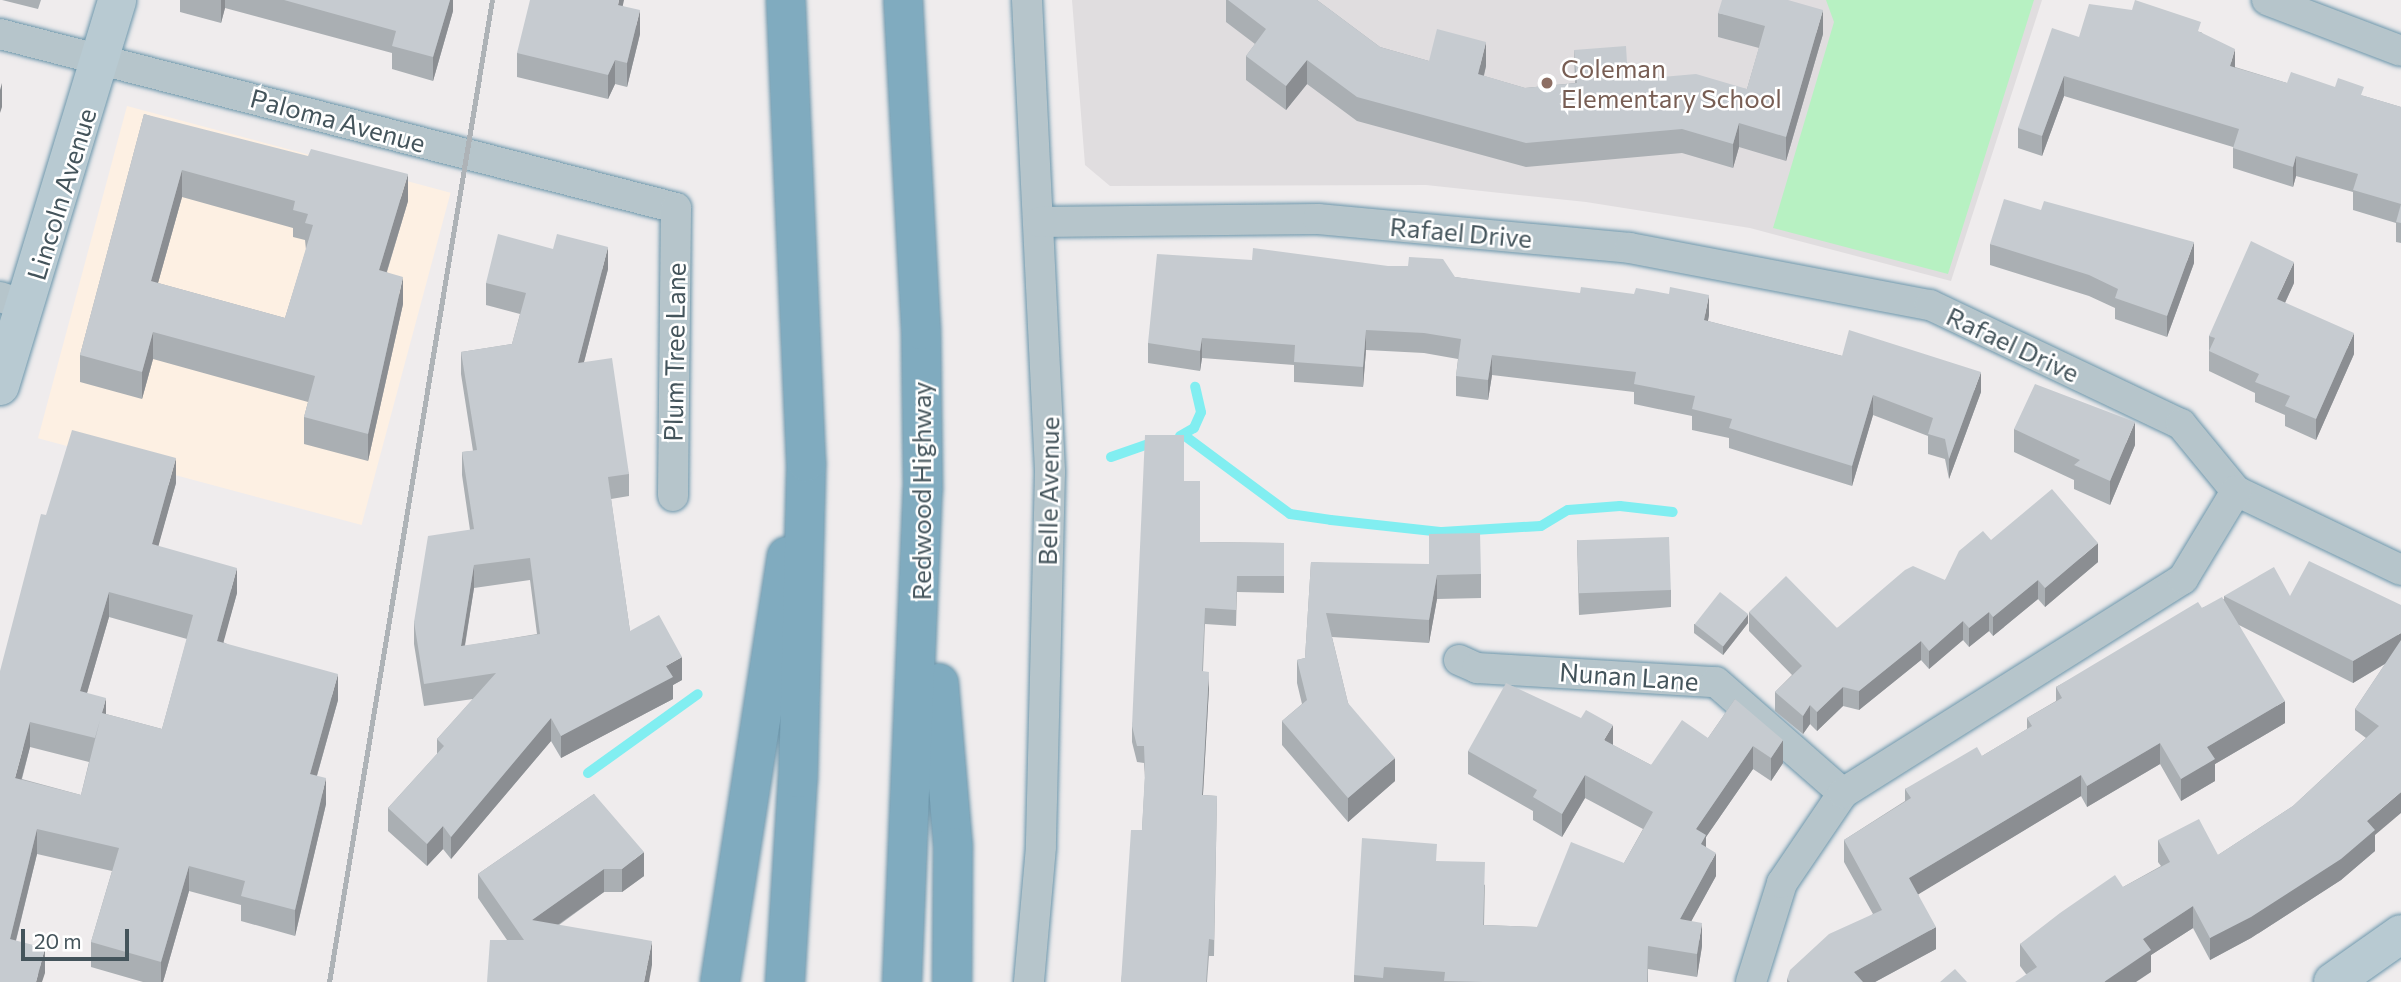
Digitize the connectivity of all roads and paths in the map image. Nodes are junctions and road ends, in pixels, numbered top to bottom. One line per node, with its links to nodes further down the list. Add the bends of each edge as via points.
1 (117, 0): 8 (main road, Lincoln Avenue)
2 (786, 0): 13 (highway)
3 (903, 0): 14 (highway, Redwood Highway, via 921,317)
4 (1027, 0): 10 (street, Belle Avenue)
5 (2267, 0): 7 (street)
6 (0, 34): 8 (street, Paloma Avenue)
7 (2401, 51)
8 (102, 56): 9 (street, Paloma Avenue); 11 (main road, Lincoln Avenue)
9 (676, 208): 16 (street, Plum Tree Lane)
10 (1040, 222): 15 (street, Rafael Drive, via 1318,219 1630,248 1930,305 2180,424); 26 (street, Belle Avenue, via 1050,472 1041,847)
11 (14, 301): 12 (main road, Lincoln Avenue)
12 (0, 386)
13 (806, 461): 22 (highway, via 763,688); 23 (highway, via 798,778)
14 (923, 489): 24 (highway, Redwood Highway); 25 (highway, via 953,847)
15 (2236, 491): 17 (street); 19 (street, via 2183,579)
16 (673, 496)
17 (2401, 570)
18 (1459, 660): 19 (street, Nunan Lane, via 1477,668 1716,682)
19 (1843, 793): 27 (street, via 1782,883)
20 (2401, 934): 21 (main road)
21 (2336, 981)
22 (720, 982)
23 (785, 982)
24 (902, 982)
25 (952, 982)
26 (1029, 982)
27 (1751, 982)

